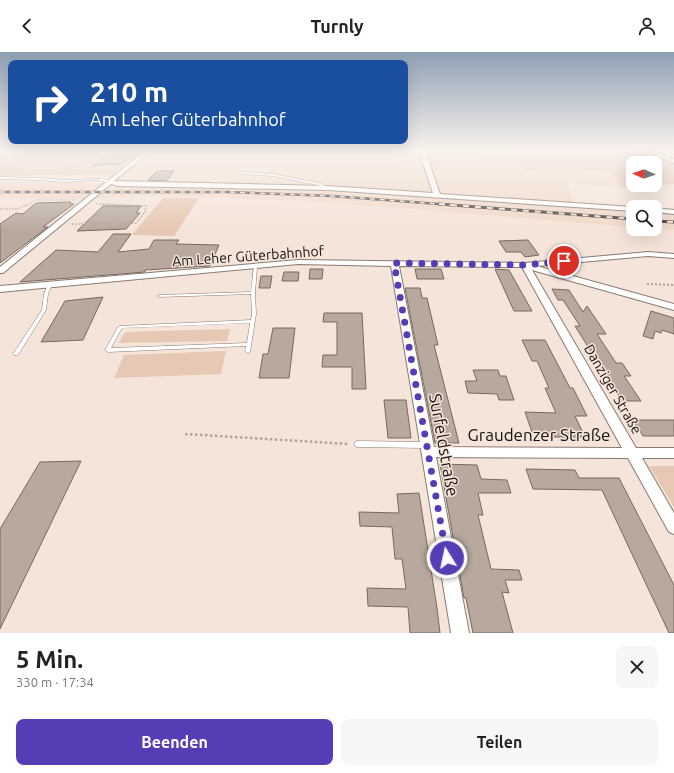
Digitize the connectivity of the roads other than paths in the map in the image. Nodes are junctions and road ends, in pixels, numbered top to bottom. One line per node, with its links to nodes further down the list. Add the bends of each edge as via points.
1 (116, 177): 6 (street)
2 (281, 177): 5 (lane)
3 (431, 177): 9 (street)
4 (0, 178): 6 (lane, via 60,181 98,179)
5 (285, 178): 7 (lane); 8 (lane)
6 (110, 182): 7 (street); 17 (street)
7 (282, 187): 8 (street)
8 (328, 188): 9 (street)
9 (437, 195): 10 (street)
10 (626, 208)
11 (662, 211): 12 (street)
12 (674, 212)
13 (670, 256): 15 (street, Am Leher Güterbahnhof, via 648,254)
14 (394, 263): 15 (street, Am Leher Güterbahnhof); 16 (street, Am Leher Güterbahnhof, via 298,262); 28 (street, Surfeldstraße)
15 (525, 265): 22 (street); 29 (street, Danziger Straße)
16 (255, 267): 18 (street, Am Leher Güterbahnhof); 20 (lane)
17 (0, 270)
18 (50, 285): 19 (street, Am Leher Güterbahnhof); 26 (lane, via 44,310)
19 (0, 290)
20 (252, 293): 21 (lane); 23 (lane)
21 (159, 296)
22 (674, 307)
23 (253, 321): 24 (lane); 24 (lane, via 120,327 108,350)
24 (249, 344): 25 (lane)
25 (248, 351)
26 (16, 354)
27 (357, 444): 28 (lane)
28 (428, 449): 29 (street, Graudenzer Straße); 32 (street, Surfeldstraße)
29 (632, 452): 30 (street, Graudenzer Straße); 31 (street, Danziger Straße)
30 (674, 453)
31 (674, 527)
32 (460, 633)

